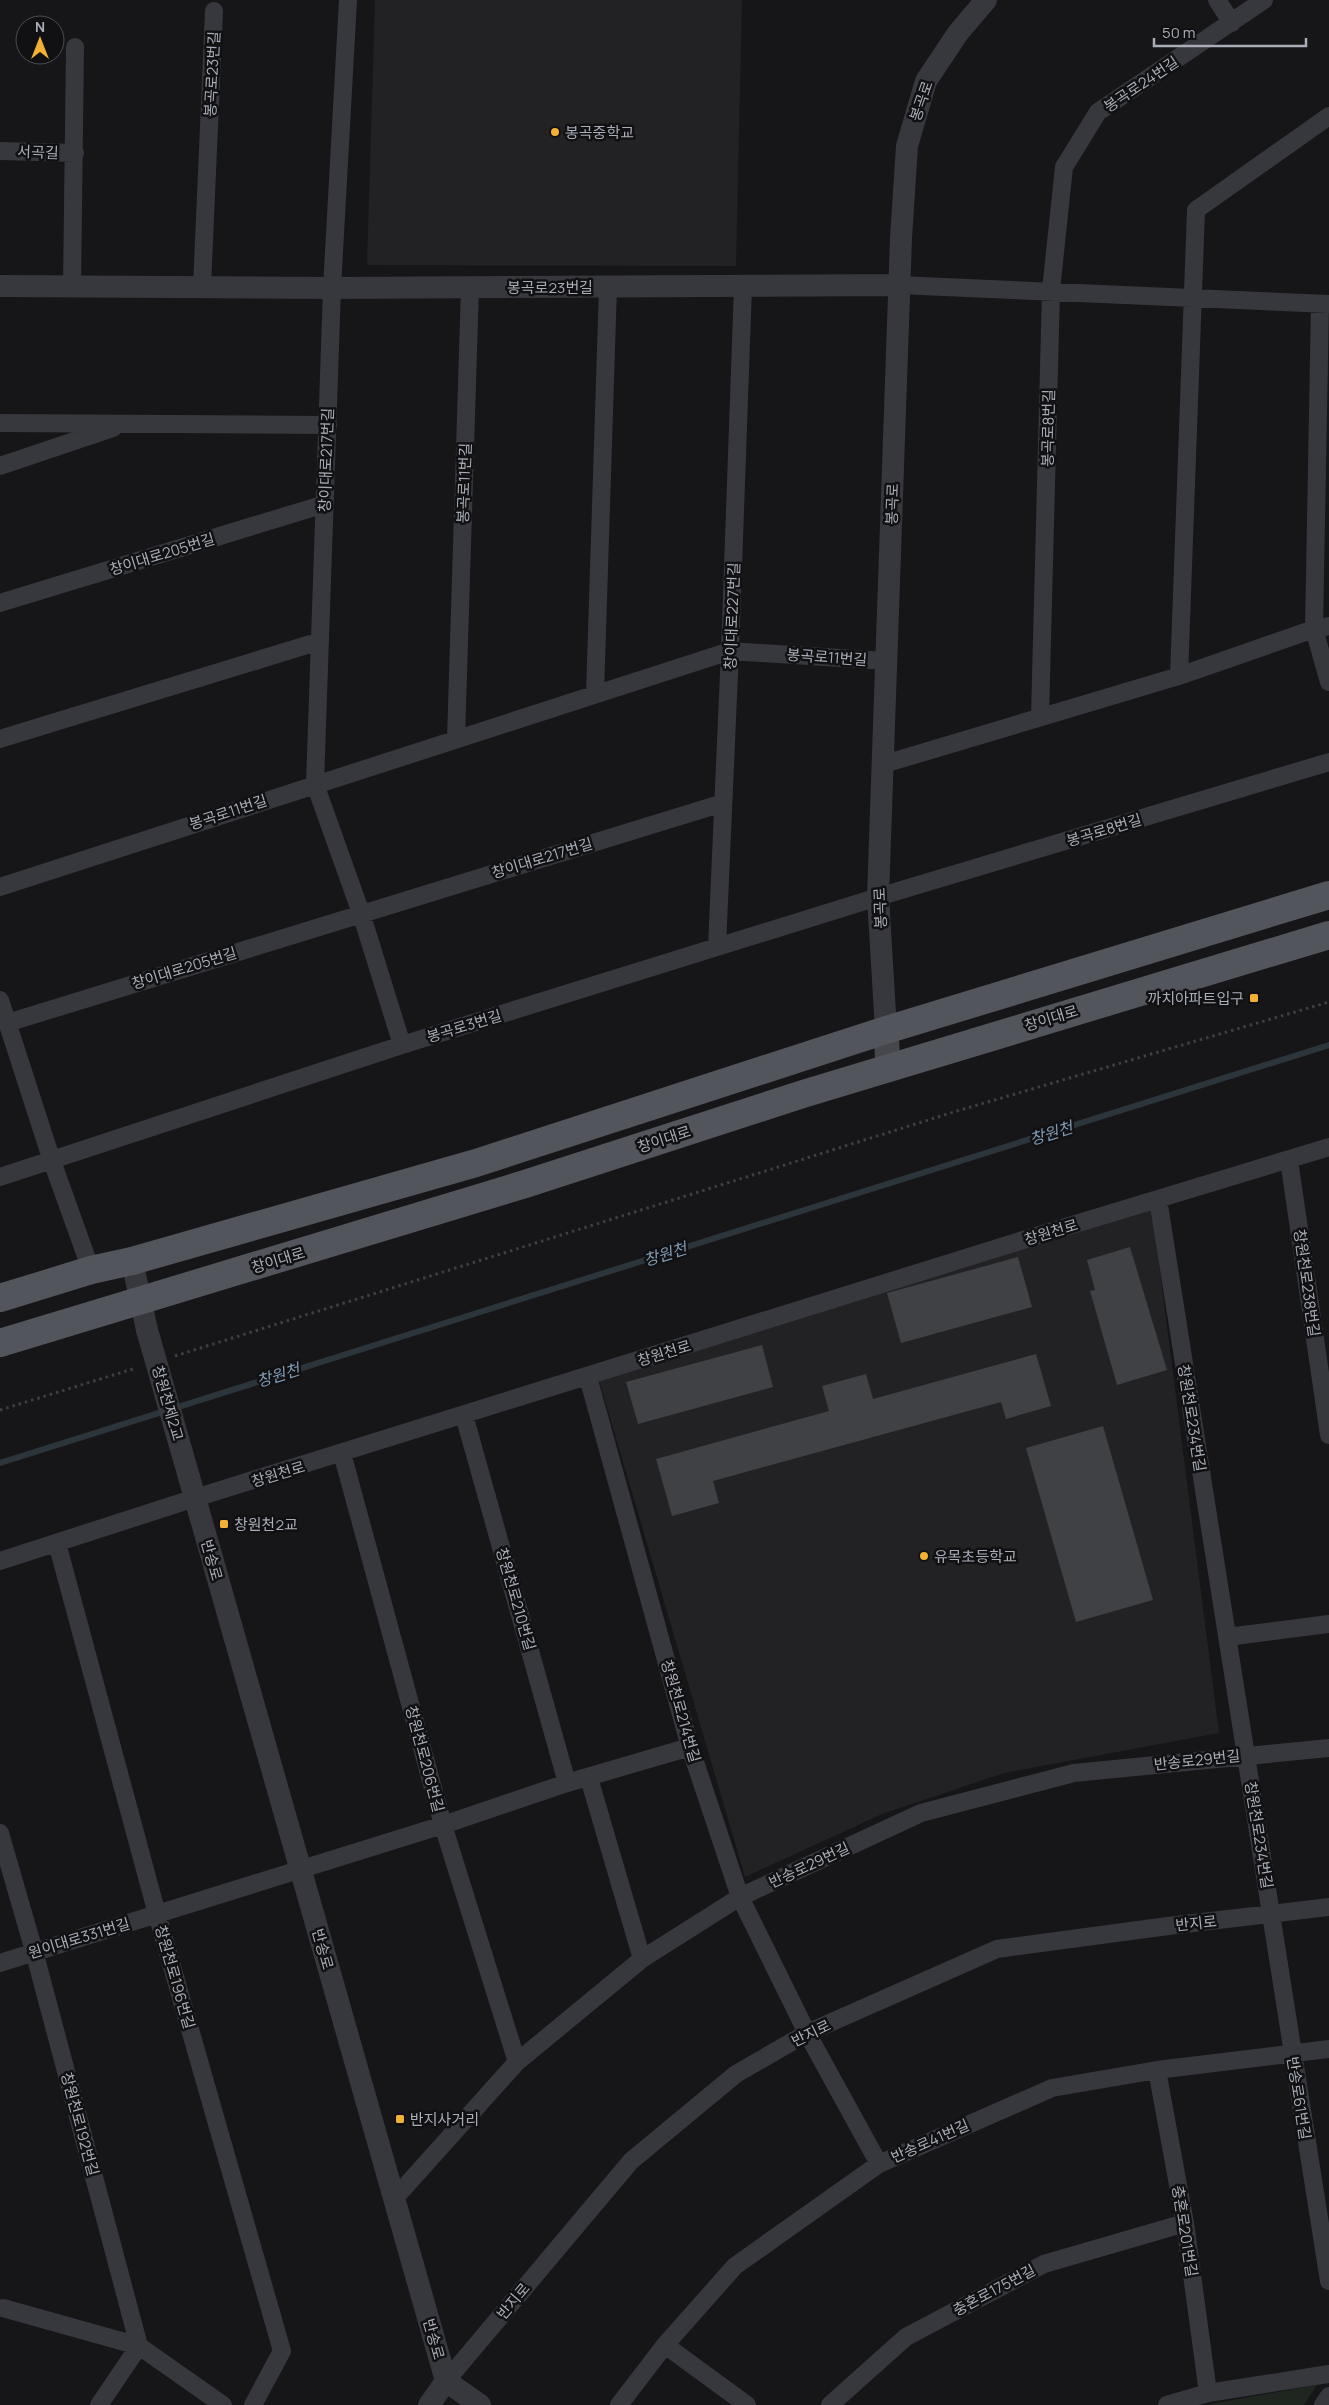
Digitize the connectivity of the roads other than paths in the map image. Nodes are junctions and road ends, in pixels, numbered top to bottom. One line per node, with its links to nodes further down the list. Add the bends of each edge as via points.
1 (348, 0): 18 (street, 창이대로217번길)
2 (986, 0): 11 (street, 봉곡로, via 958,33 926,81 907,146)
3 (1217, 0): 6 (street)
4 (1264, 0): 6 (street, 봉곡로24번길)
5 (214, 11): 14 (street, 봉곡로23번길)
6 (1232, 23): 19 (street, 봉곡로24번길, via 1098,112 1064,167)
7 (75, 47): 10 (street)
8 (1329, 116): 20 (street, via 1196,210)
9 (0, 150): 10 (street, 서곡길)
10 (75, 153): 17 (street)
11 (899, 285): 13 (street, 봉곡로23번길); 19 (street); 31 (street, 봉곡로)
12 (0, 286): 17 (street, 봉곡로23번길)
13 (743, 286): 16 (street, 봉곡로23번길); 30 (street, 창이대로227번길)
14 (202, 287): 17 (street, 봉곡로23번길); 18 (street, 봉곡로23번길)
15 (470, 287): 16 (street, 봉곡로23번길); 18 (street, 봉곡로23번길); 37 (street, 봉곡로11번길)
16 (608, 287): 34 (street)
17 (72, 288)
18 (332, 288): 24 (street, 창이대로217번길)
19 (1051, 290): 20 (street); 35 (street, 봉곡로8번길)
20 (1192, 296): 21 (street); 32 (street)
21 (1325, 304): 28 (street)
22 (0, 423): 23 (street)
23 (127, 424): 24 (street); 25 (street)
24 (328, 425): 26 (street, 창이대로217번길)
25 (0, 466)
26 (325, 504): 27 (street, 창이대로205번길); 29 (street, 창이대로217번길)
27 (0, 603)
28 (1321, 628): 32 (street); 33 (street)
29 (320, 641): 36 (street); 40 (street, 창이대로217번길)
30 (730, 651): 31 (street, 봉곡로11번길); 34 (street, 봉곡로11번길); 41 (street, 창이대로227번길)
31 (887, 661): 39 (street, 봉곡로)
32 (1179, 676): 35 (street)
33 (1329, 682)
34 (595, 694): 37 (street, 봉곡로11번길)
35 (1040, 717): 39 (street)
36 (0, 739)
37 (456, 739): 40 (street, 봉곡로11번길)
38 (1329, 762): 44 (street, 봉곡로8번길)
39 (884, 764): 44 (street, 봉곡로)
40 (315, 784): 42 (street, 봉곡로11번길); 45 (street, 창이대로217번길)
41 (723, 803): 45 (street, 창이대로217번길); 47 (street, 창이대로227번길)
42 (0, 886)
43 (1329, 895): 50 (main road)
44 (878, 897): 47 (street, 봉곡로3번길); 50 (street, 봉곡로)
45 (361, 913): 49 (street, 창이대로205번길); 51 (street, 창이대로217번길)
46 (1329, 934): 52 (main road, 창이대로)
47 (717, 947): 51 (street, 봉곡로3번길)
48 (0, 1000): 49 (street)
49 (8, 1023): 55 (street)
50 (886, 1030): 52 (main road); 58 (main road, via 476,1163)
51 (402, 1045): 55 (street, 봉곡로3번길)
52 (888, 1068): 61 (main road, 창이대로)
53 (1329, 1147): 54 (street, 창원천로)
54 (1288, 1160): 57 (street, 창원천로); 65 (street, 창원천로238번길)
55 (52, 1161): 56 (street, 봉곡로3번길); 59 (street)
56 (0, 1177)
57 (1158, 1199): 63 (street, 창원천로); 71 (street, 창원천로234번길)
58 (132, 1261): 59 (main road); 61 (street)
59 (91, 1270): 60 (main road)
60 (0, 1298)
61 (141, 1302): 62 (main road, 창이대로); 67 (street, 창원천제2교, bridge)
62 (0, 1343)
63 (588, 1377): 64 (street, 창원천로); 72 (street, 창원천로214번길)
64 (464, 1415): 66 (street, 창원천로); 76 (street, 창원천로210번길)
65 (1329, 1435)
66 (342, 1453): 67 (street, 창원천로); 77 (street, 창원천로206번길)
67 (192, 1488): 68 (street, 창원천로); 79 (street, 반송로)
68 (57, 1543): 69 (street, 창원천로); 82 (street, 창원천로196번길)
69 (0, 1561)
70 (1329, 1624): 71 (street)
71 (1227, 1637): 74 (street, 창원천로234번길)
72 (690, 1747): 75 (street, 원이대로331번길); 80 (street, 창원천로214번길)
73 (1329, 1748): 74 (street, 반송로29번길)
74 (1247, 1755): 80 (street, 반송로29번길, via 1074,1773 921,1813); 83 (street, 창원천로234번길)
75 (589, 1778): 76 (street, 원이대로331번길); 85 (street)
76 (567, 1783): 77 (street, 원이대로331번길)
77 (443, 1824): 79 (street, 원이대로331번길); 90 (street, 창원천로206번길)
78 (0, 1833): 84 (street, 창원천로192번길)
79 (300, 1869): 82 (street, 원이대로331번길); 93 (street, 반송로)
80 (740, 1897): 85 (street, 반송로29번길); 87 (street, 창원천로214번길)
81 (1329, 1907): 83 (street, 반지로)
82 (157, 1914): 84 (street, 원이대로331번길); 105 (street, 창원천로196번길, via 282,2351)
83 (1272, 1915): 87 (street, 반지로, via 997,1949); 89 (street, 반송로61번길)
84 (34, 1951): 86 (street, 원이대로331번길); 98 (street, 창원천로192번길)
85 (642, 1960): 90 (street, 반송로29번길)
86 (0, 1963)
87 (807, 2034): 92 (street, 창원천로214번길); 100 (street, 반지로, via 736,2074 632,2161)
88 (1329, 2049): 89 (street, 반송로41번길)
89 (1291, 2052): 91 (street, 반송로41번길); 95 (street, 반송로61번길)
90 (517, 2062): 93 (street, 반송로29번길)
91 (1157, 2070): 92 (street, 반송로41번길, via 1052,2088); 94 (street, 충혼로201번길)
92 (879, 2164): 97 (street, 반송로41번길, via 735,2266)
93 (394, 2199): 100 (street, 반송로)
94 (1184, 2224): 101 (street, 충혼로201번길); 110 (street, 충혼로175번길, via 1044,2264 906,2337)
95 (1329, 2281)
96 (1, 2306): 98 (street)
97 (665, 2345): 108 (street, 반송로41번길); 109 (street)
98 (140, 2346): 103 (street); 104 (street)
99 (1329, 2374): 101 (street)
100 (446, 2381): 106 (street, 반지로); 107 (street)
101 (1208, 2393): 111 (street)
102 (1329, 2396): 112 (street)
103 (99, 2405)
104 (223, 2405)
105 (253, 2405)
106 (430, 2405)
107 (480, 2405)
108 (619, 2405)
109 (748, 2405)
110 (830, 2405)
111 (1167, 2405)
112 (1323, 2405)

